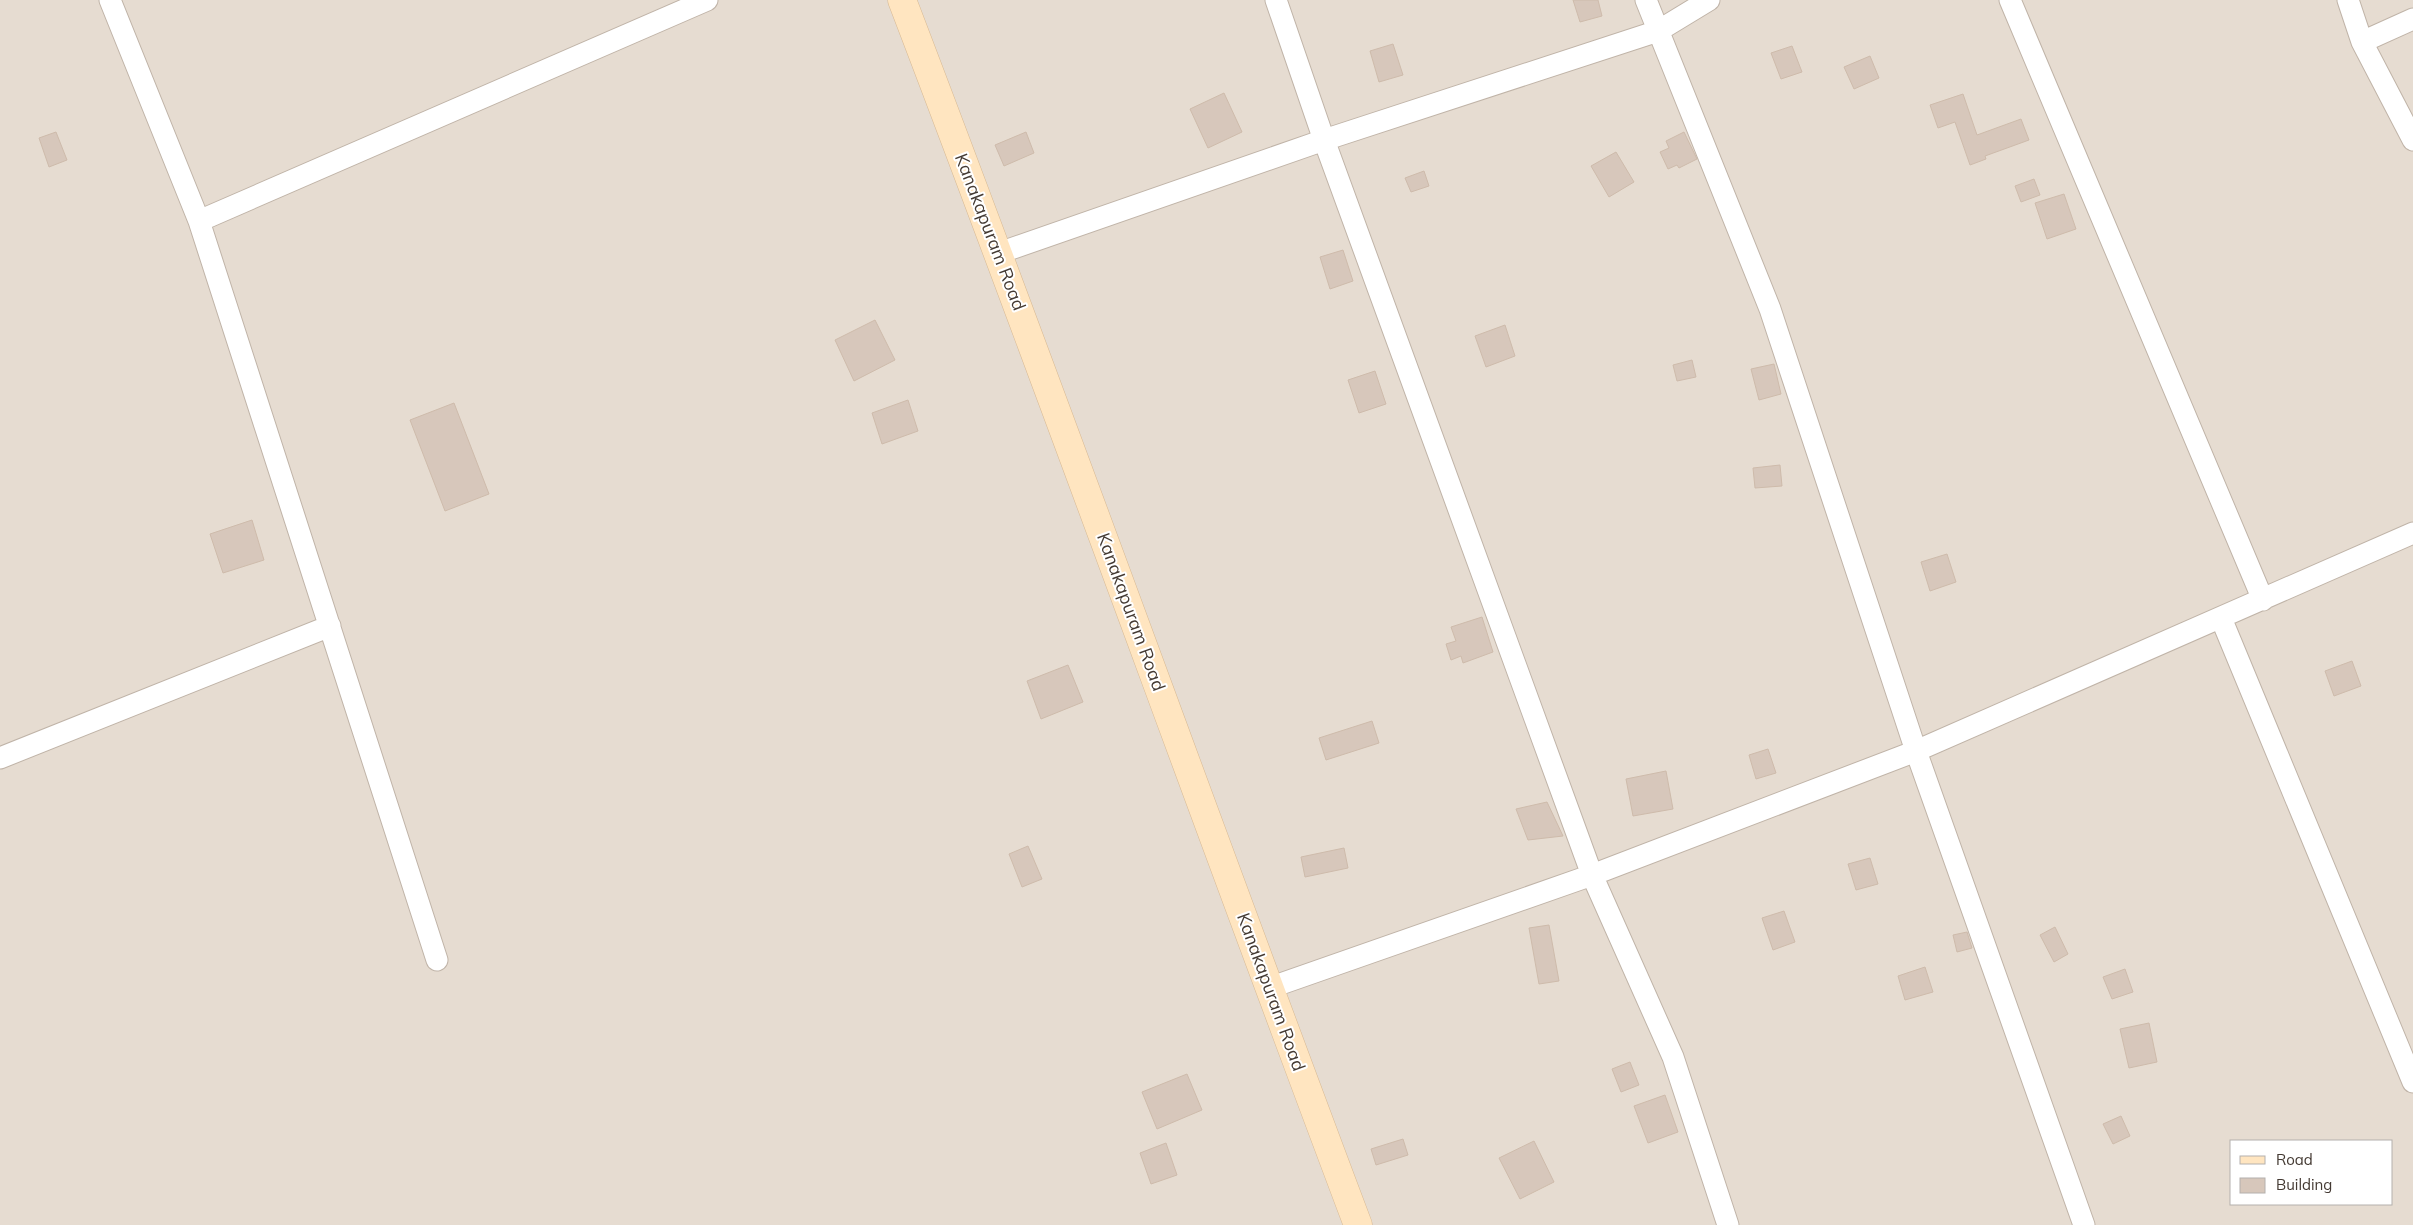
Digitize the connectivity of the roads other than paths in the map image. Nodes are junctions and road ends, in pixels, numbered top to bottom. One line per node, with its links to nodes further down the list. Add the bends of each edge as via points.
1 (110, 0): 14 (street)
2 (707, 0): 14 (street)
3 (902, 0): 15 (street, Kanakapuram Road)
4 (1276, 0): 12 (street)
5 (1646, 0): 10 (street)
6 (1709, 0): 10 (street)
7 (2010, 0): 17 (street)
8 (2348, 0): 11 (street)
9 (2413, 19): 11 (street)
10 (1658, 31): 12 (street); 20 (street, via 1770,309)
11 (2362, 42): 13 (street)
12 (1324, 140): 15 (street); 22 (street)
13 (2413, 140)
14 (199, 221): 19 (street)
15 (998, 253): 24 (street, Kanakapuram Road)
16 (2413, 533): 17 (street)
17 (2263, 600): 18 (street)
18 (2221, 618): 20 (street); 25 (street)
19 (330, 626): 21 (street); 23 (street)
20 (1916, 751): 22 (street); 28 (street)
21 (0, 758)
22 (1592, 875): 24 (street); 27 (street, via 1674,1057)
23 (437, 960)
24 (1269, 988): 26 (street, Kanakapuram Road)
25 (2413, 1082)
26 (1358, 1225)
27 (1728, 1225)
28 (2084, 1225)

